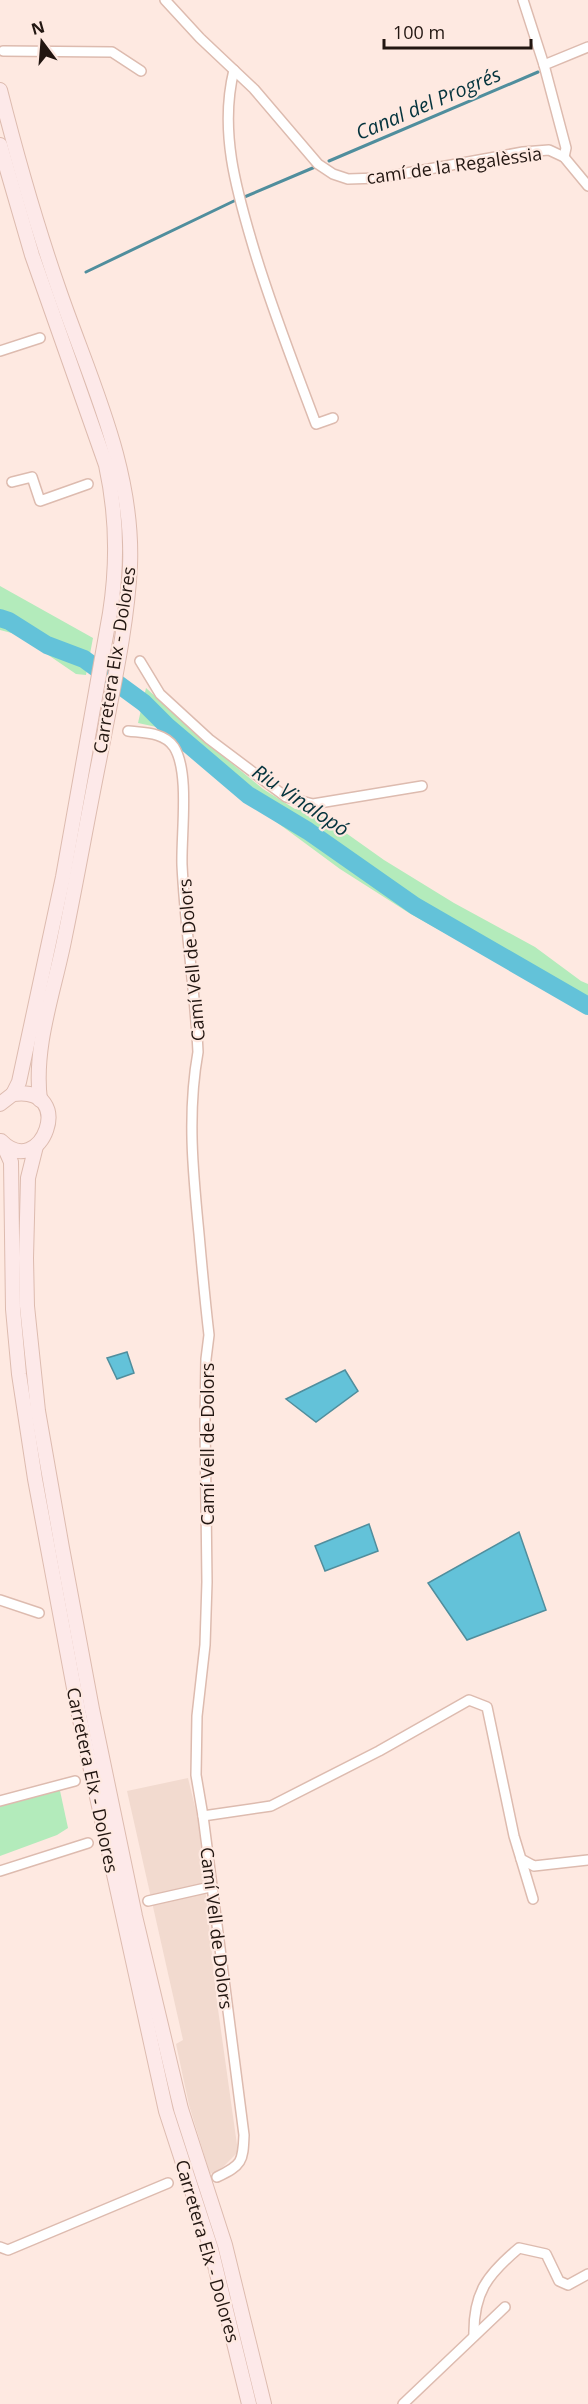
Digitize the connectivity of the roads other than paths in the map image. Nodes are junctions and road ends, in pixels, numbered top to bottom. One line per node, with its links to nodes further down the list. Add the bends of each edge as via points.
1 (165, 0): 6 (street, camí de la Regalèssia)
2 (523, 0): 5 (street)
3 (588, 47): 5 (street)
4 (3, 51): 7 (street, via 112,52)
5 (544, 66): 10 (street, via 566,148)
6 (234, 70): 10 (street, camí de la Regalèssia, via 318,164 348,179 379,178 523,152 549,150); 14 (street, via 228,93 228,147 239,201 264,285 316,424)
7 (141, 71)
8 (0, 90): 21 (main road, Carretera Elx - Dolores, via 48,259 120,464 130,539 123,632 39,1059)
9 (0, 145): 20 (main road, Carretera Elx - Dolores, via 32,255 106,465 117,547 107,631 54,920 19,1082)
10 (564, 157): 11 (street, camí de la Regalèssia)
11 (588, 186)
12 (40, 338): 13 (street)
13 (0, 351)
14 (333, 418)
15 (12, 483): 16 (street, via 32,477 40,501)
16 (88, 484)
17 (140, 661): 19 (street, via 160,694 209,738 286,797 313,804)
18 (128, 731): 29 (street, Camí Vell de Dolors, via 160,735 173,745 181,761 183,780 182,865 198,1052 191,1119 192,1178 209,1335 205,1423 207,1582 196,1775)
19 (422, 786)
20 (13, 1094): 21 (main road); 22 (main road)
21 (40, 1100): 24 (main road, Carretera Elx - Dolores, via 49,1125)
22 (0, 1104)
23 (2, 1142): 24 (main road, via 13,1149); 43 (main road, Carretera Elx - Dolores, via 11,1162 13,1309 19,1374 79,1715 166,2111 214,2260)
24 (36, 1146): 44 (main road, Carretera Elx - Dolores, via 27,1188 27,1306 38,1411 64,1559 131,1894 173,2078 232,2273)
25 (0, 1600): 26 (street)
26 (39, 1613)
27 (75, 1780): 28 (street)
28 (0, 1801)
29 (203, 1816): 31 (street, via 271,1806 469,1700 487,1707); 34 (street, Camí Vell de Dolors)
30 (88, 1843): 33 (street)
31 (521, 1859): 32 (street, via 534,1866); 35 (street)
32 (588, 1860)
33 (0, 1871)
34 (210, 1887): 36 (street); 37 (street, Camí Vell de Dolors, via 244,2135 243,2157 236,2168)
35 (533, 1899)
36 (148, 1901)
37 (217, 2176)
38 (168, 2183): 39 (street, via 8,2250)
39 (0, 2247)
40 (588, 2274): 42 (street, via 568,2285 559,2282 546,2254 519,2248 484,2283 473,2313)
41 (505, 2307): 42 (street)
42 (474, 2336): 45 (street)
43 (249, 2404)
44 (264, 2404)
45 (403, 2404)

